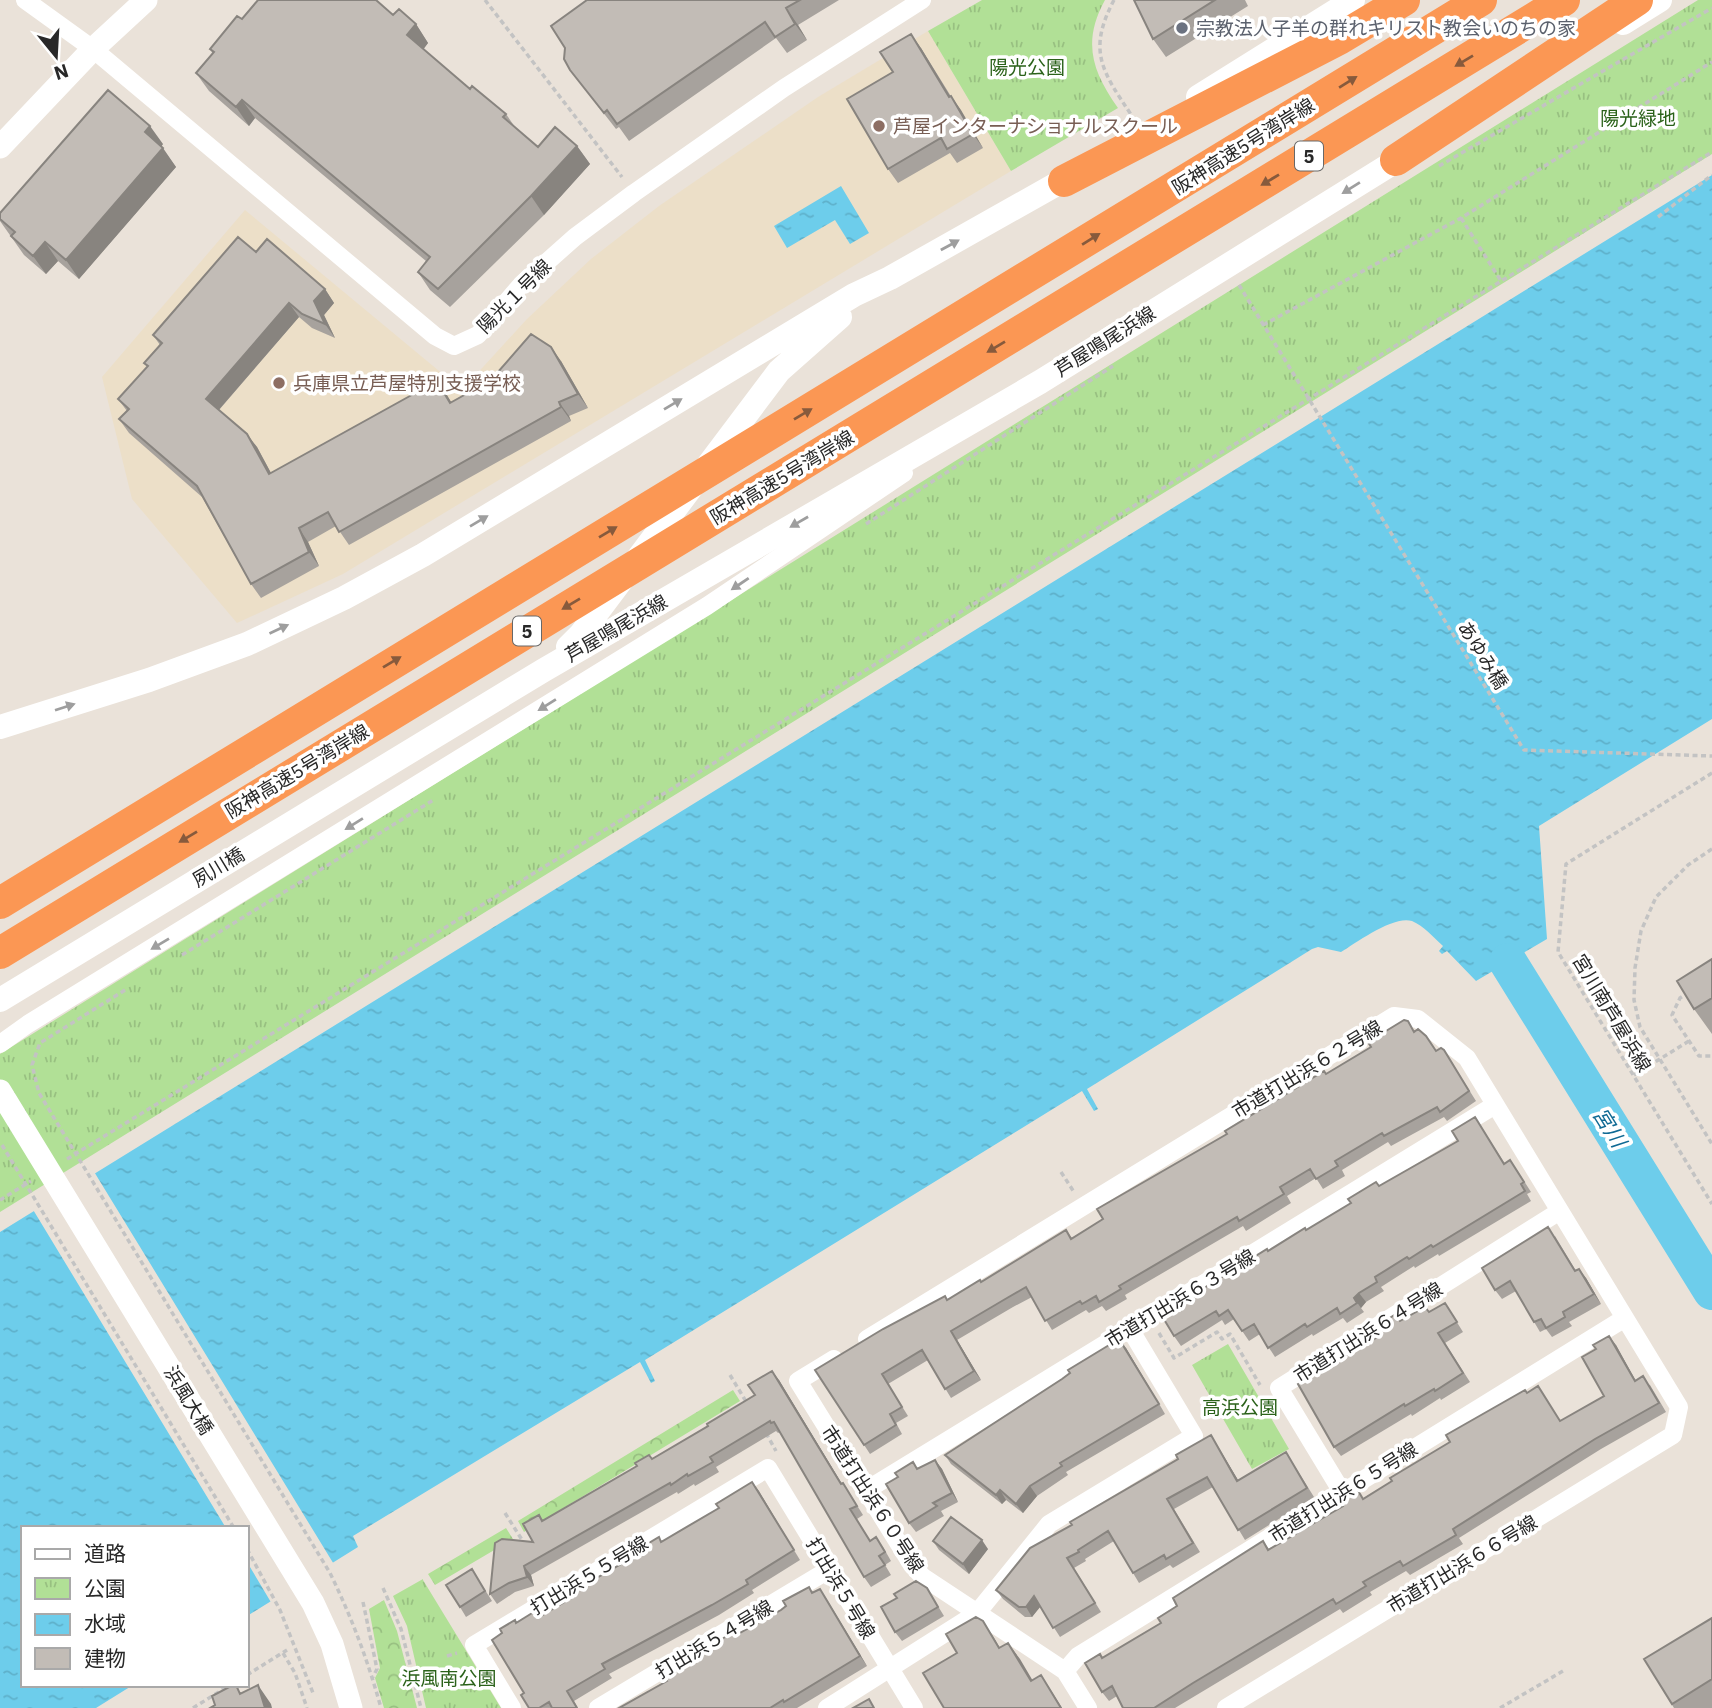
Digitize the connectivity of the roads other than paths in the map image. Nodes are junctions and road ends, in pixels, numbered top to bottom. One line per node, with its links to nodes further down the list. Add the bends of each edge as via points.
1 (25, 0): 10 (street)
2 (146, 0): 10 (street)
3 (922, 0): 10 (street, 陽光１号線, via 784,88 634,193 521,285 478,335 454,346 435,336)
4 (1353, 0): 13 (main road, 芦屋鳴尾浜線)
5 (1404, 0): 13 (highway, via 1339,39)
6 (1481, 0): 17 (highway, 阪神高速5号湾岸線 / 5, one-way to 6)
7 (1564, 0): 22 (highway, 阪神高速5号湾岸線 / 5, one-way to 22)
8 (1637, 0): 12 (highway)
9 (1660, 0): 12 (main road, 芦屋鳴尾浜線)
10 (93, 49): 11 (street)
11 (0, 146)
12 (1396, 160): 15 (main road, 芦屋鳴尾浜線, one-way to 15)
13 (1064, 181): 14 (main road, 芦屋鳴尾浜線, one-way to 13)
14 (890, 278): 16 (main road, 芦屋鳴尾浜線, via 779,371 581,634); 18 (main road, 芦屋鳴尾浜線, one-way to 14, via 247,644 344,598 854,295)
15 (1040, 382): 16 (main road, 芦屋鳴尾浜線, one-way to 16); 24 (street, one-way to 24, via 707,606)
16 (544, 670): 19 (main road, 芦屋鳴尾浜線)
17 (356, 684): 20 (highway, via 264,729); 21 (highway, 阪神高速5号湾岸線 / 5)
18 (0, 727)
19 (436, 735): 23 (main road, 夙川橋)
20 (0, 883)
21 (0, 903)
22 (0, 953)
23 (0, 1000)
24 (0, 1044)
25 (0, 1091): 39 (street, 浜風大橋, via 313,1603 332,1644)
26 (1495, 1105): 27 (street, 市道打出浜６２号線); 29 (street, 市道打出浜６３号線); 30 (street, 市道打出浜６２号線, via 1466,1058 1418,1019 1394,1016)
27 (1560, 1211): 28 (street, 市道打出浜６２号線); 34 (street, 市道打出浜６４号線, via 1279,1388)
28 (1625, 1318): 31 (street, 市道打出浜６２号線); 34 (street, 市道打出浜６５号線)
29 (1130, 1329): 33 (street, 市道打出浜６３号線); 36 (street, via 1194,1436 1049,1524)
30 (798, 1381): 33 (street, 市道打出浜６０号線)
31 (1679, 1407): 45 (street, 市道打出浜６６号線, via 1673,1435)
32 (768, 1468): 35 (street, 打出浜５号線); 40 (street, 打出浜５５号線, via 474,1645)
33 (865, 1491): 36 (street, 市道打出浜６０号線, via 923,1577)
34 (1342, 1492): 38 (street, 市道打出浜６５号線, via 1077,1656)
35 (830, 1569): 37 (street, 打出浜５号線); 41 (street, 打出浜５４号線)
36 (977, 1613): 37 (street); 38 (street, 市道打出浜６０号線)
37 (891, 1669): 42 (street); 43 (street, 打出浜５号線)
38 (1065, 1671): 44 (street, 市道打出浜６０号線)
39 (351, 1708)
40 (512, 1708)
41 (598, 1708)
42 (827, 1708)
43 (914, 1708)
44 (1088, 1708)
45 (1226, 1708)

